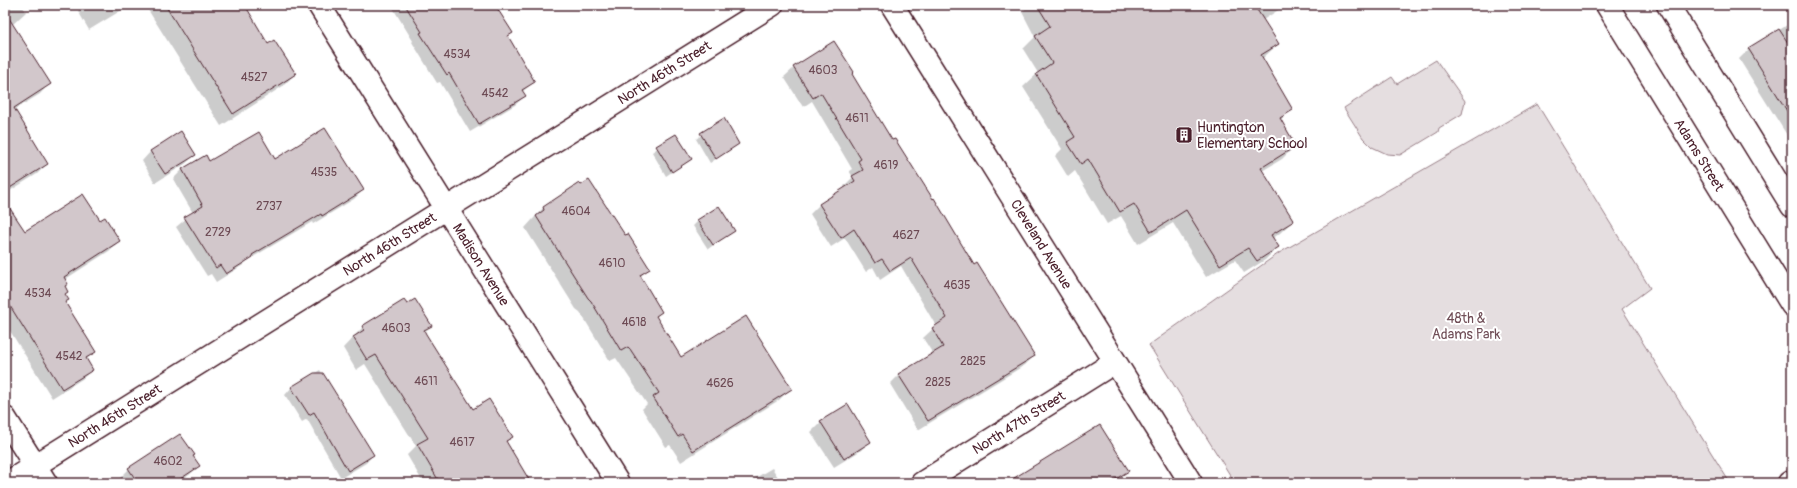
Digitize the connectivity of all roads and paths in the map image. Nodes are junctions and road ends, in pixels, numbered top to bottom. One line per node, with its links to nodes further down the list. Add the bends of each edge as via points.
1 (319, 5): 7 (street, Madison Avenue)
2 (772, 5): 7 (street, North 46th Street)
3 (892, 5): 9 (street, Cleveland Avenue)
4 (1607, 5): 8 (street, Adams Street)
5 (1674, 7): 6 (street)
6 (1792, 206)
7 (446, 208): 11 (street, North 46th Street); 14 (street, Madison Avenue)
8 (1792, 305)
9 (1115, 362): 15 (street, North 47th Street); 16 (street, Cleveland Avenue)
10 (5, 418): 11 (street)
11 (40, 474): 13 (street, North 46th Street)
12 (1792, 481): 17 (street)
13 (7, 483)
14 (618, 483)
15 (922, 483)
16 (1190, 483)
17 (1789, 483)

